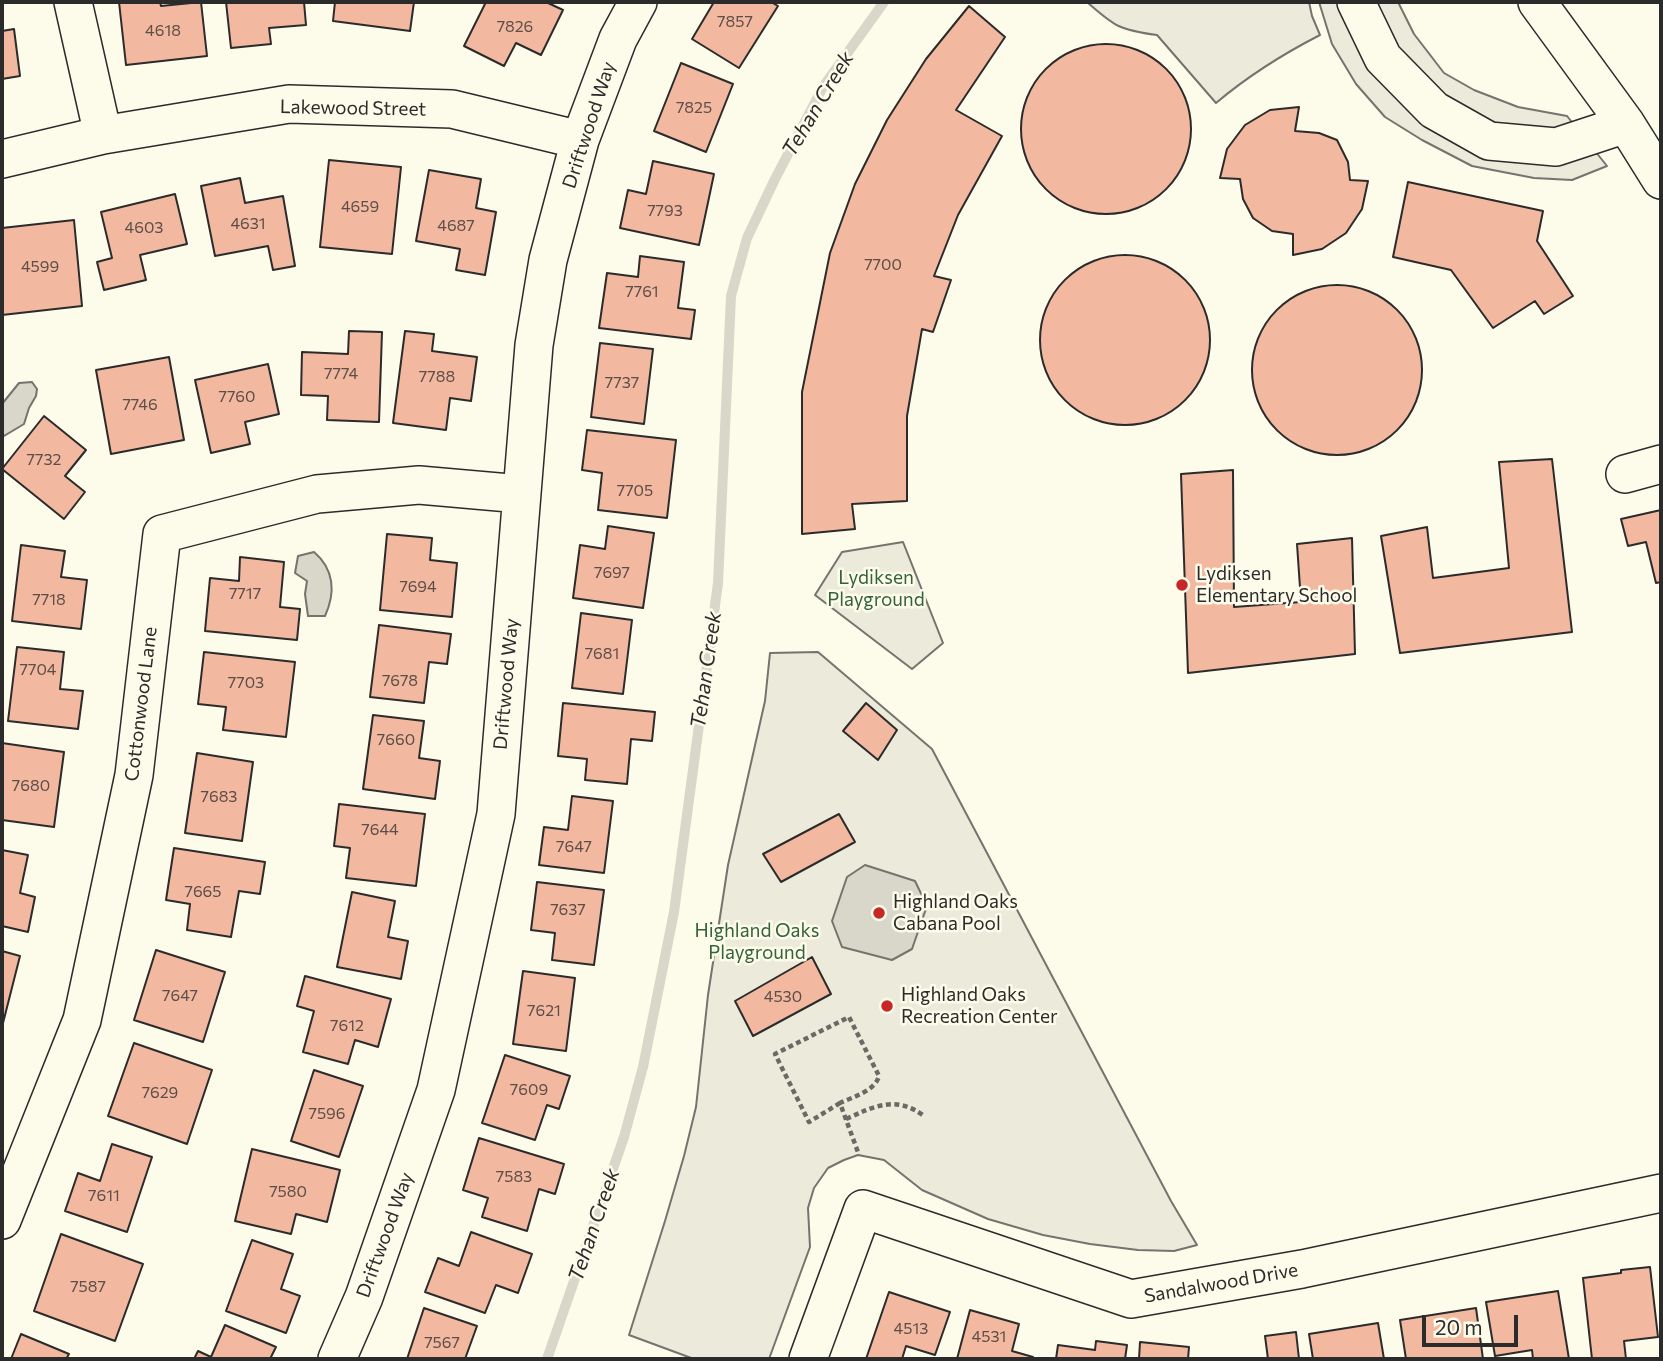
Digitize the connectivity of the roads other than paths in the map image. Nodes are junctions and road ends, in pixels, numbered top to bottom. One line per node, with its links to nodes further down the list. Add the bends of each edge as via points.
1 (73, 2): 6 (street)
2 (638, 2): 7 (street, Driftwood Way, via 618,39)
3 (1356, 2): 5 (street, via 1383,58 1434,110 1489,141 1556,147)
4 (1537, 2): 5 (street)
5 (1626, 124): 9 (street)
6 (103, 135): 7 (street, Lakewood Street, via 289,104 452,109); 8 (street, Lakewood Street)
7 (580, 140): 12 (street, Driftwood Way, via 548,260 534,345)
8 (2, 159)
9 (1661, 180)
10 (1661, 464): 11 (street)
11 (1625, 474)
12 (521, 494): 14 (street, Cottonwood Lane, via 419,485 317,494 162,534 134,775 82,1020); 15 (street, Driftwood Way, via 496,814 436,1090 364,1297)
13 (1661, 1193): 16 (street, Sandalwood Drive, via 1302,1269 1131,1299 863,1209)
14 (2, 1220)
15 (337, 1359)
16 (808, 1359)

